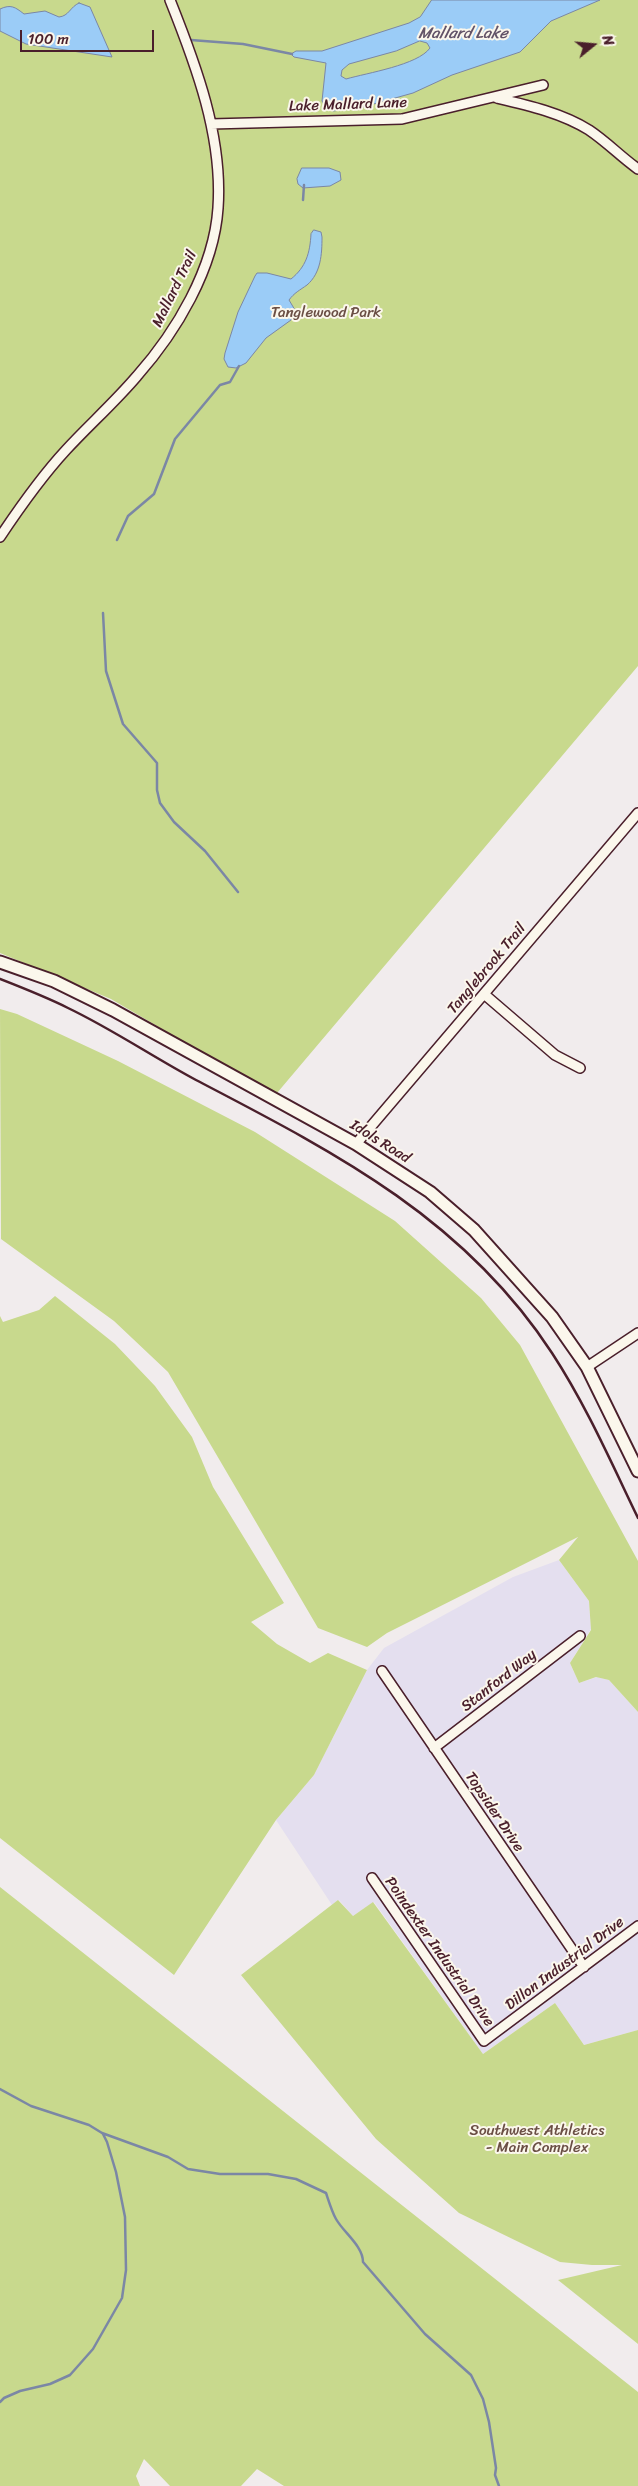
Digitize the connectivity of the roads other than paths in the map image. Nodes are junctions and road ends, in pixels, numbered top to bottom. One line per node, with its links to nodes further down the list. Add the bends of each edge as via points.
1 (170, 0): 4 (street, Mallard Trail)
2 (544, 85): 3 (street, Lake Mallard Lane)
3 (494, 98): 4 (street, Lake Mallard Lane, via 402,119); 5 (street, via 528,106 580,125)
4 (211, 124): 6 (street, Mallard Trail, via 218,194 216,224 207,258 183,311 148,364 48,471)
5 (638, 169)
6 (0, 537)
7 (638, 812): 9 (street, Tanglebrook Trail)
8 (0, 962): 11 (street, Idols Road, via 54,981 113,1010)
9 (484, 994): 10 (street, via 555,1056); 11 (street, Tanglebrook Trail)
10 (580, 1068)
11 (356, 1144): 13 (street, Idols Road, via 430,1192 474,1230 552,1317)
12 (638, 1333): 13 (street)
13 (587, 1367): 14 (street, Idols Road)
14 (638, 1471)
15 (580, 1636): 17 (street, Stanford Way)
16 (382, 1671): 17 (street, Topsider Drive)
17 (434, 1748): 20 (street, Topsider Drive)
18 (372, 1878): 21 (street, Poindexter Industrial Drive)
19 (638, 1926): 20 (street, Dillon Industrial Drive)
20 (584, 1967): 21 (street, Dillon Industrial Drive)
21 (484, 2041)

